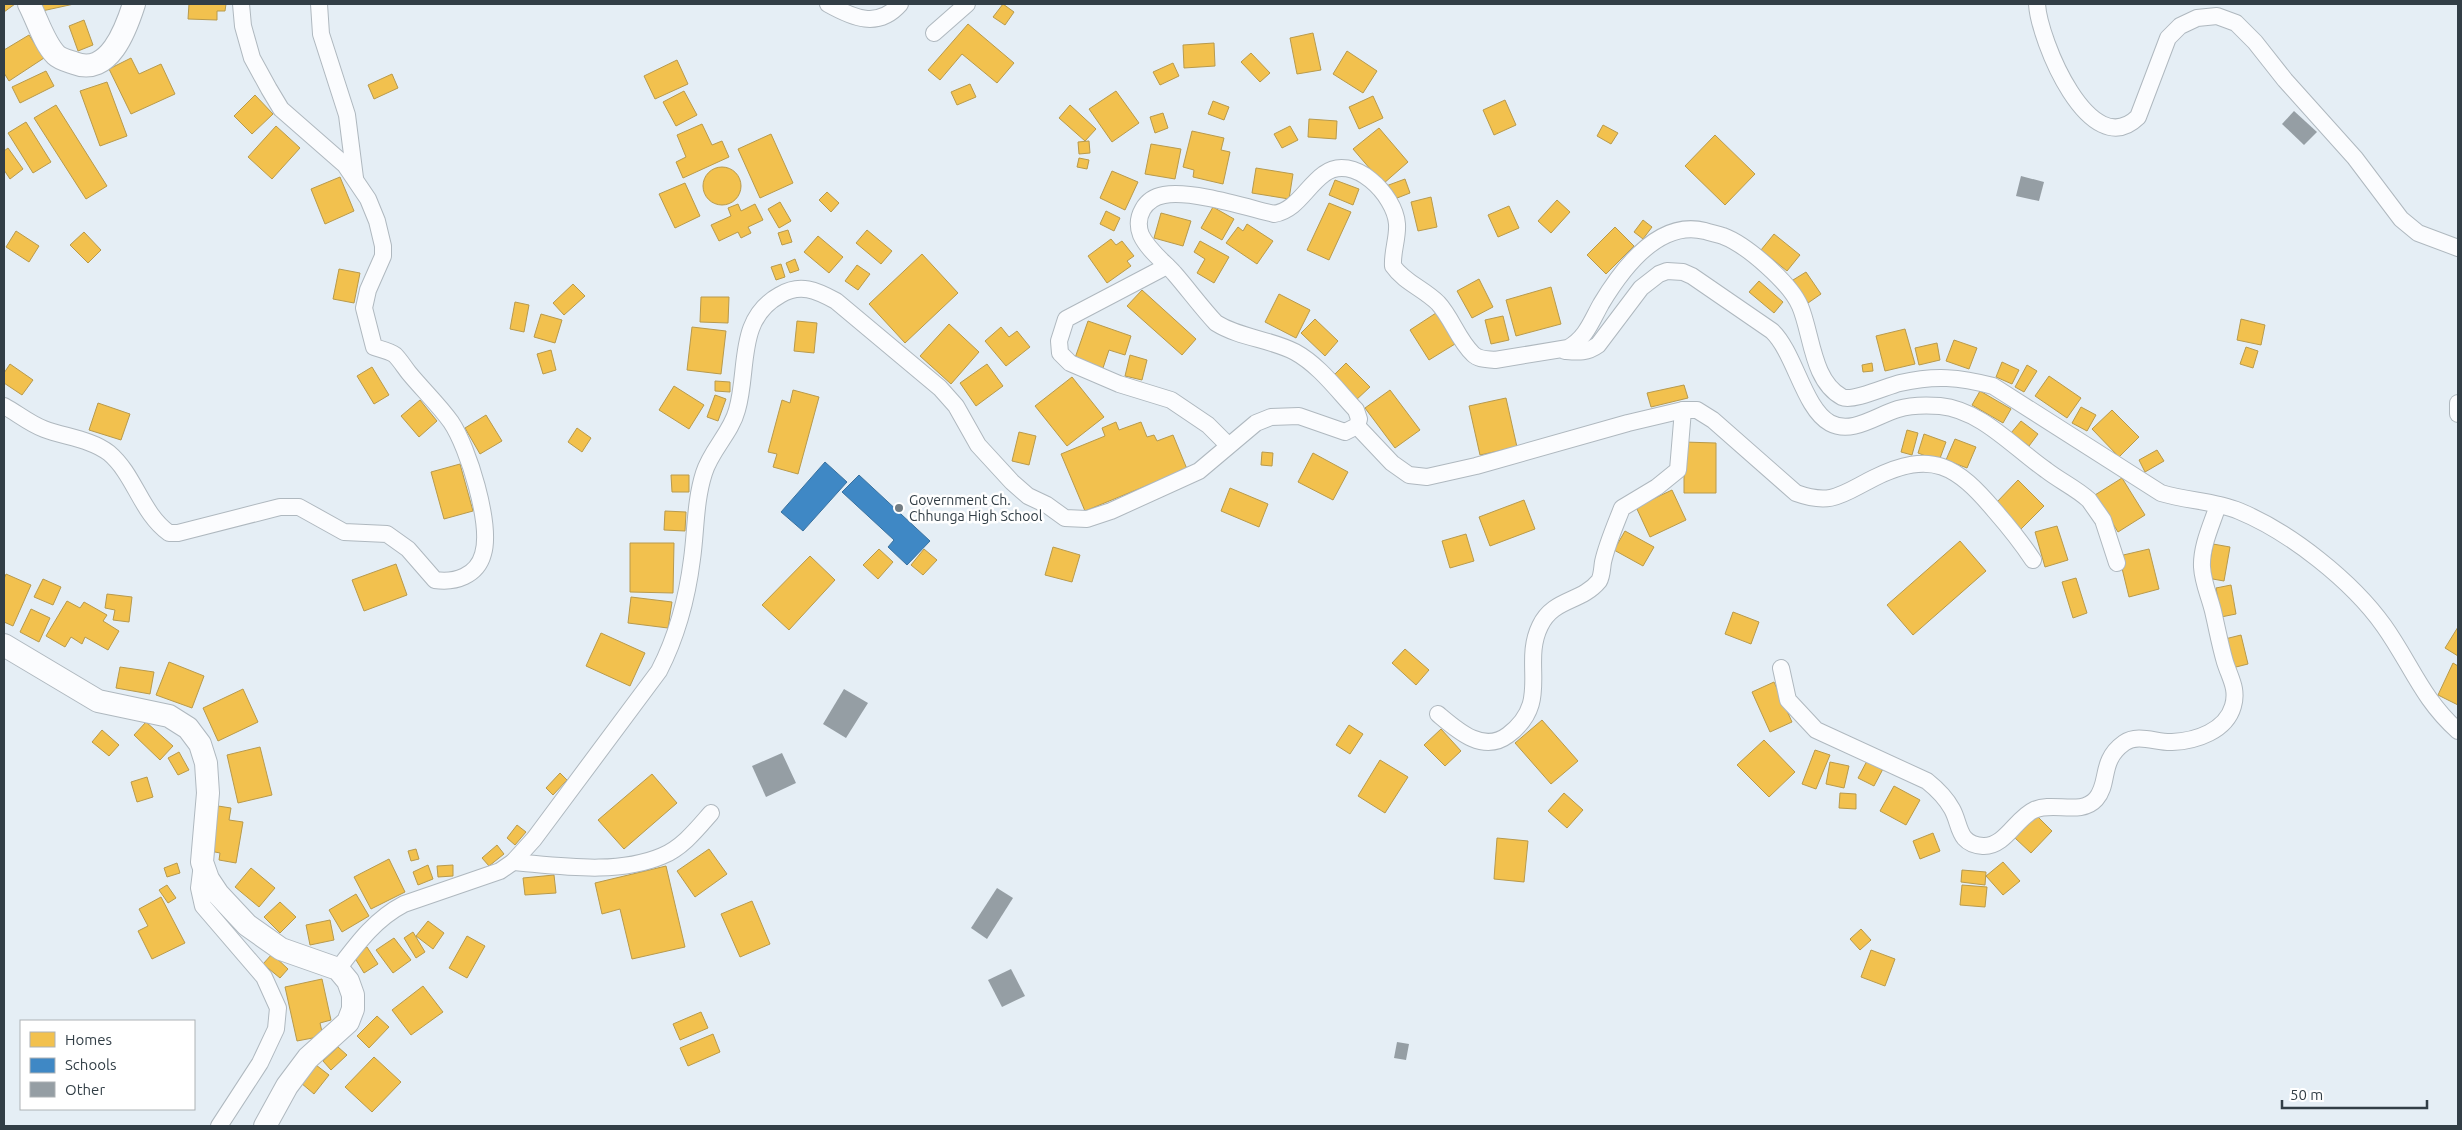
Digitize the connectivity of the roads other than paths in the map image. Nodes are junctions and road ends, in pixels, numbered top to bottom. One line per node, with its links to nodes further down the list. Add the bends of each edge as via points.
1 (30, 4): 2 (street, via 56,55 81,66 94,65 116,46)
2 (134, 4)
3 (241, 4): 10 (street, via 252,58 277,102 300,127 346,165)
4 (319, 4): 10 (street, via 321,34 348,115)
5 (828, 4): 6 (street, via 852,17 872,20)
6 (900, 4)
7 (967, 4): 9 (street)
8 (2037, 4): 11 (street, via 2037,17 2044,39 2079,105 2100,125 2116,130 2129,126 2138,117 2168,38 2180,26 2197,18 2217,16 2236,23 2355,158 2401,219 2418,233)
9 (934, 33)
10 (355, 180): 15 (street, via 368,199 384,246 364,308 374,347 394,355 452,423 467,454 478,491 485,525 483,553 476,566 463,578 450,582 435,580 408,549 387,534 344,532 299,507 280,507 169,533 152,517 110,454 97,445 41,428)
11 (2458, 248)
12 (1167, 266): 13 (street, via 1147,245 1138,224 1143,209 1155,198 1190,196 1274,214 1290,208 1326,172 1349,168 1380,189 1392,207 1398,226 1393,266 1436,301 1474,356 1495,360); 18 (street, via 1216,322 1226,329 1294,351 1312,364 1356,410); 19 (street, via 1066,319 1059,341 1060,353 1070,363 1119,384 1172,400 1208,425)
13 (1557, 350): 20 (street, via 1578,342 1611,290 1654,241 1671,232 1692,228 1724,236 1738,244 1786,285 1800,304 1823,377 1844,398 1932,377 1963,378 1993,386 2162,493); 22 (street, via 1590,350 1606,337 1641,288 1659,274 1683,272 1781,340 1800,382 1827,422 1836,426 1853,426 1914,406 1940,406 1967,413 2090,500 2103,520)
14 (2458, 403): 17 (street)
15 (4, 406)
16 (1683, 410): 18 (street, via 1427,477 1409,475 1392,464); 21 (street, via 1697,410 1713,420 1796,493 1810,498 1827,500 1893,469 1915,463 1950,468 1974,486); 25 (street, via 1678,470 1622,508 1600,579 1583,594 1548,611 1539,628 1534,647 1533,690 1526,718 1504,737 1489,743 1462,734)
17 (2458, 414)
18 (1357, 426): 19 (street, via 1345,432 1298,416 1270,417 1256,423)
19 (1228, 445): 29 (street, via 1199,471 1111,511 1087,519 1065,518 1028,496 1012,482 978,444 956,406 940,388 836,301 802,287 770,300 757,314 750,331 733,424 704,472 692,562 681,619 672,646 644,695)
20 (2218, 505): 24 (street, via 2202,564 2205,589 2235,688 2233,707 2224,723 2209,734 2194,739 2171,742 2140,738 2126,741 2106,764 2096,799 2082,807 2047,806 2034,810 1994,844 1971,843 1959,833 1953,810 1927,781 1816,730 1788,700); 26 (street, via 2238,510 2266,524 2307,552 2348,587 2382,624 2416,681 2437,710)
21 (2033, 560)
22 (2117, 564)
23 (4, 645): 28 (street, via 98,701 169,716 188,728 200,744 206,763 208,793)
24 (1781, 668)
25 (1438, 714)
26 (2458, 731)
27 (711, 813): 29 (street, via 684,842 663,856 634,864 602,867)
28 (202, 862): 30 (street, via 218,894 247,925 281,949); 31 (street, via 199,888 203,906 264,977 278,1008 276,1029 260,1064)
29 (513, 862): 30 (street, via 500,871 389,911)
30 (338, 969): 32 (street, via 353,994 353,1009 348,1022 308,1058 287,1086)
31 (219, 1126)
32 (265, 1126)

